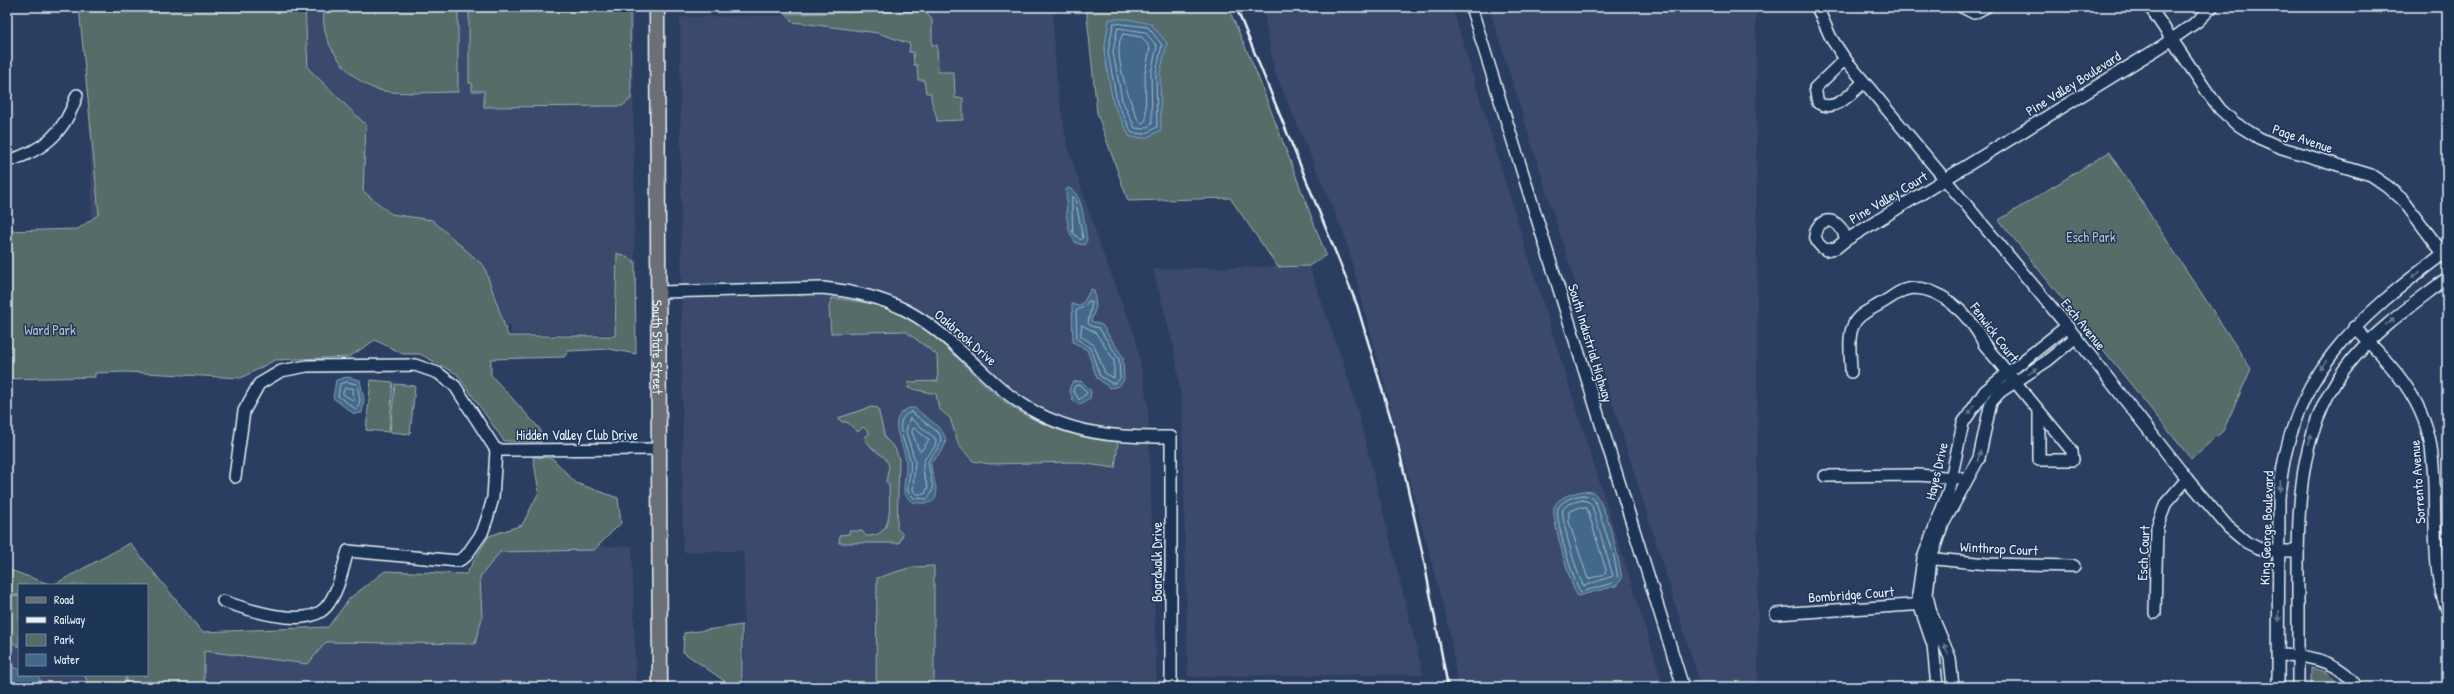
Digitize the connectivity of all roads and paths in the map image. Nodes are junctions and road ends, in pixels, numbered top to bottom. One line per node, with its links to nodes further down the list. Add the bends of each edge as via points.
1 (657, 7): 17 (main road, South State Street)
2 (1471, 7): 47 (street, South Industrial Highway)
3 (1817, 7): 9 (street, Esch Avenue, via 1831,38)
4 (1962, 7): 5 (street, via 1974,13)
5 (1986, 7)
6 (2150, 7): 8 (street, Page Avenue)
7 (2212, 7): 8 (street, Pine Valley Boulevard)
8 (2172, 40): 13 (street, Pine Valley Boulevard); 15 (street, Page Avenue, via 2220,109 2235,123 2282,148 2371,176 2388,186)
9 (1845, 59): 10 (street, Esch Avenue); 10 (street, via 1815,88 1818,103 1832,107)
10 (1864, 82): 13 (street, Esch Avenue)
11 (76, 95): 12 (street, via 67,120 47,142 27,156)
12 (7, 161)
13 (1946, 179): 14 (street, Pine Valley Court); 18 (street, Esch Avenue)
14 (1846, 240)
15 (2446, 255): 19 (street, King George Boulevard, one-way to 19)
16 (2447, 278): 21 (street, one-way to 16)
17 (659, 292): 26 (street, Oakbrook Drive, via 823,288 882,299 912,312 937,329 1000,387 1021,404 1044,417 1075,429 1105,435); 27 (main road, South State Street)
18 (2067, 326): 20 (street, Esch Avenue); 23 (street, Hayes Drive)
19 (2354, 327): 21 (street, Sorrento Avenue); 34 (street, King George Boulevard, one-way to 34, via 2328,358 2296,413 2281,472)
20 (2076, 337): 24 (street, Hayes Drive, one-way to 20, via 2048,361); 33 (street, Esch Avenue)
21 (2368, 342): 35 (street, one-way to 21, via 2302,470 2311,434 2323,406 2340,377); 40 (street, Sorrento Avenue, via 2390,363 2411,392 2424,420 2432,456 2437,573)
22 (1851, 372): 23 (street, Fenwick Court, via 1851,332 1857,318 1904,290 1922,289 1952,302 1969,318 1984,344)
23 (2007, 373): 24 (street, Fenwick Court); 31 (street, Hayes Drive, one-way to 31, via 1985,391 1963,423)
24 (2015, 382): 25 (street, Fenwick Court); 32 (street, Hayes Drive, one-way to 24, via 1979,458 1991,402)
25 (2039, 412): 25 (street, Fenwick Court, via 2072,451 2073,460 2039,460)
26 (1171, 437): 46 (street, Boardwalk Drive)
27 (659, 449): 28 (street, Hidden Valley Club Drive); 45 (main road, South State Street)
28 (496, 450): 30 (street, Hidden Valley Club Drive, via 455,386 438,372 415,365 307,366 281,371 259,384 244,410); 38 (street, Hidden Valley Club Drive, via 493,498 487,519 478,539 466,556 458,561 348,551 340,582 333,597 324,609 307,616 282,617 243,609)
29 (1826, 476): 31 (street)
30 (235, 477)
31 (1952, 477): 32 (street); 36 (street, Hayes Drive)
32 (1968, 479): 36 (street, Hayes Drive)
33 (2187, 479): 34 (street, Esch Avenue, via 2228,527 2246,542 2258,548); 41 (street, Esch Court, via 2166,503 2159,521)
34 (2279, 551): 35 (street, Esch Avenue); 43 (street, King George Boulevard, one-way to 43)
35 (2298, 552): 44 (street)
36 (1927, 558): 37 (street, Winthrop Court, via 1988,564); 39 (street, Hayes Drive)
37 (2074, 566)
38 (223, 601)
39 (1924, 604): 42 (street, Bombridge Court); 48 (street, Hayes Drive, via 1933,645); 49 (street, Hayes Drive, one-way to 39, via 1950,658)
40 (2447, 609)
41 (2156, 613)
42 (1776, 614)
43 (2279, 655): 44 (street); 50 (street, King George Boulevard)
44 (2298, 655): 51 (street); 52 (street, via 2331,665)
45 (660, 687)
46 (1171, 687)
47 (1683, 687)
48 (1937, 687)
49 (1953, 687)
50 (2278, 687)
51 (2298, 687)
52 (2357, 687)

